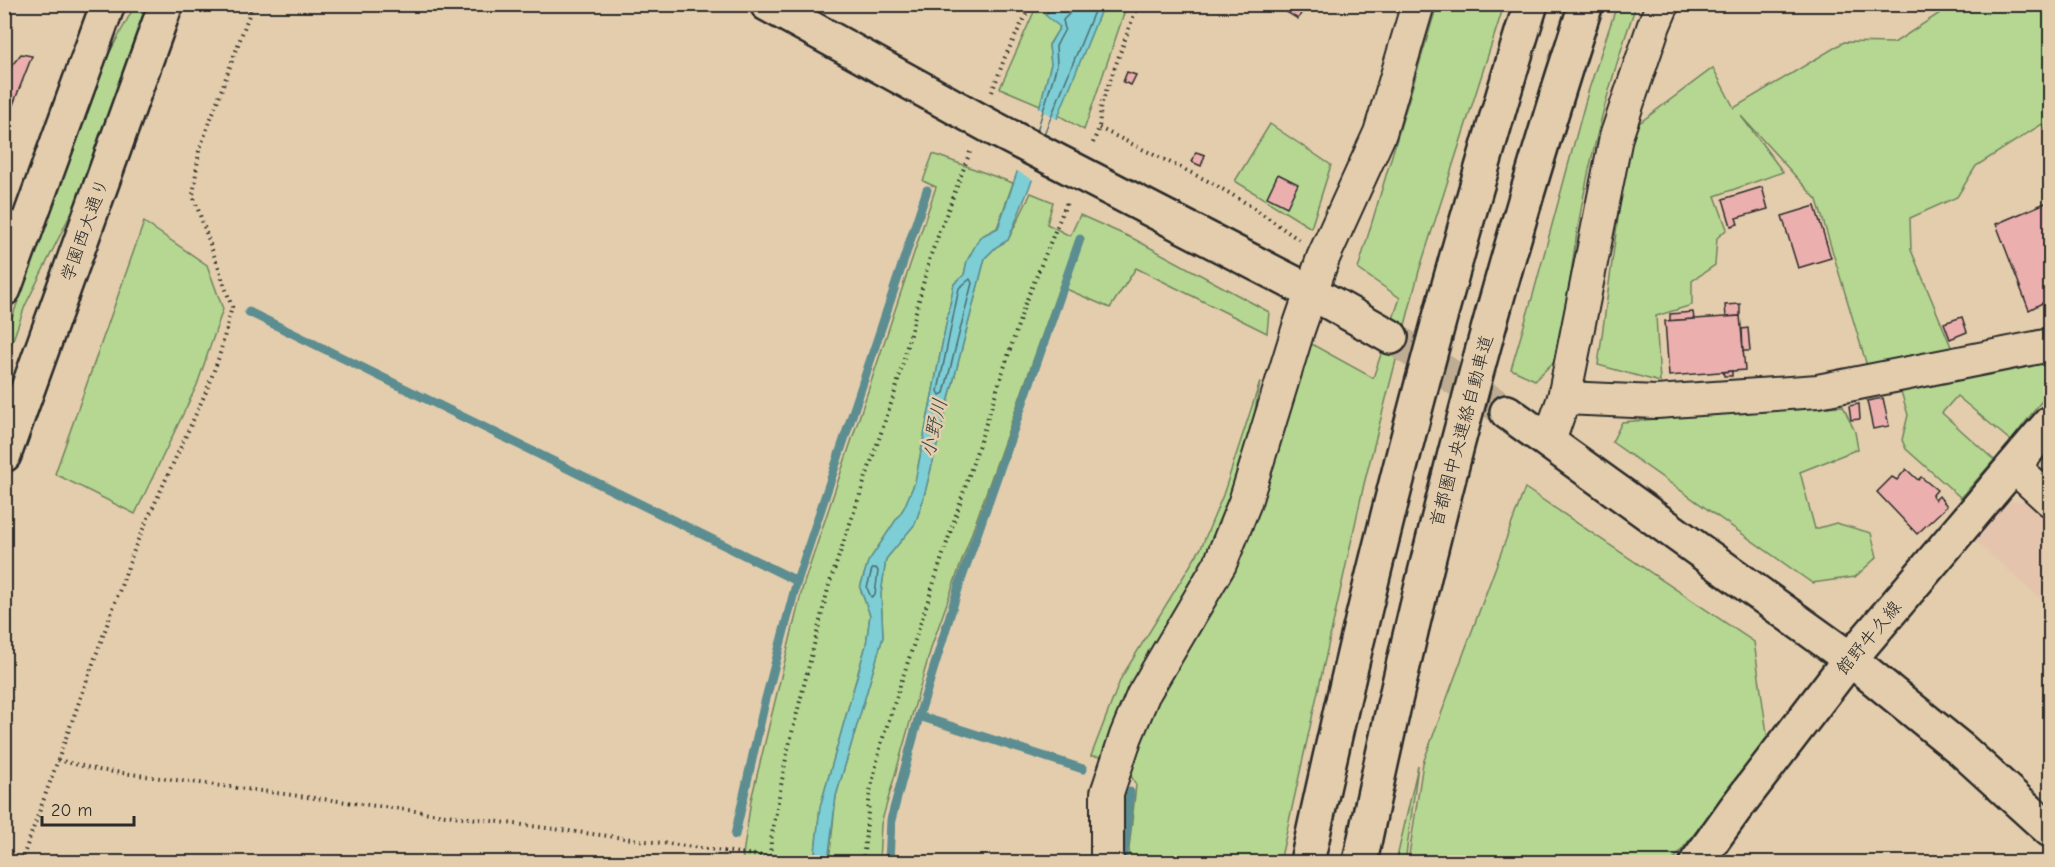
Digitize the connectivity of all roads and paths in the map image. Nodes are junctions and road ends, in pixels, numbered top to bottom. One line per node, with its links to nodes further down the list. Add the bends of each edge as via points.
1 (108, 4): 14 (main road)
2 (166, 4): 24 (main road, 学園西大通り)
3 (253, 4): 28 (path, via 199,151 193,195 232,307 206,392 137,542)
4 (767, 4): 11 (main road)
5 (1030, 4): 11 (path, via 1005,57)
6 (1138, 4): 12 (path, via 1101,105)
7 (1418, 4): 15 (street, via 1380,134)
8 (1531, 4): 35 (main road, via 1408,433)
9 (1586, 4): 36 (main road, 首都圏中央連絡自動車道, via 1511,248 1457,443 1392,706)
10 (1663, 4): 20 (street, via 1616,137)
11 (987, 124): 13 (main road); 30 (path, via 930,257 896,389 829,585 787,753)
12 (1099, 128): 13 (path, via 1091,150); 15 (path, via 1214,184)
13 (1075, 170): 17 (main road); 33 (path, via 1025,304 881,744 870,792)
14 (15, 229): 16 (main road)
15 (1324, 256): 17 (street)
16 (4, 289)
17 (1311, 292): 18 (main road); 34 (street, via 1245,502 1220,564 1143,695 1126,736 1107,793)
18 (1391, 337)
19 (2050, 345): 20 (street, via 1818,391 1656,402)
20 (1564, 398): 23 (street)
21 (1507, 412): 23 (main road)
22 (2050, 423): 25 (main road, 館野牛久線)
23 (1549, 441): 27 (main road)
24 (4, 455)
25 (2013, 466): 26 (street); 27 (main road, 館野牛久線)
26 (2050, 500)
27 (1850, 659): 29 (main road, via 1962,750); 37 (main road, 館野牛久線)
28 (58, 760): 30 (path, via 99,770); 31 (path)
29 (2050, 830)
30 (770, 857): 32 (path)
31 (21, 862)
32 (770, 862)
33 (863, 862)
34 (1107, 862)
35 (1307, 862)
36 (1360, 862)
37 (1697, 862)

